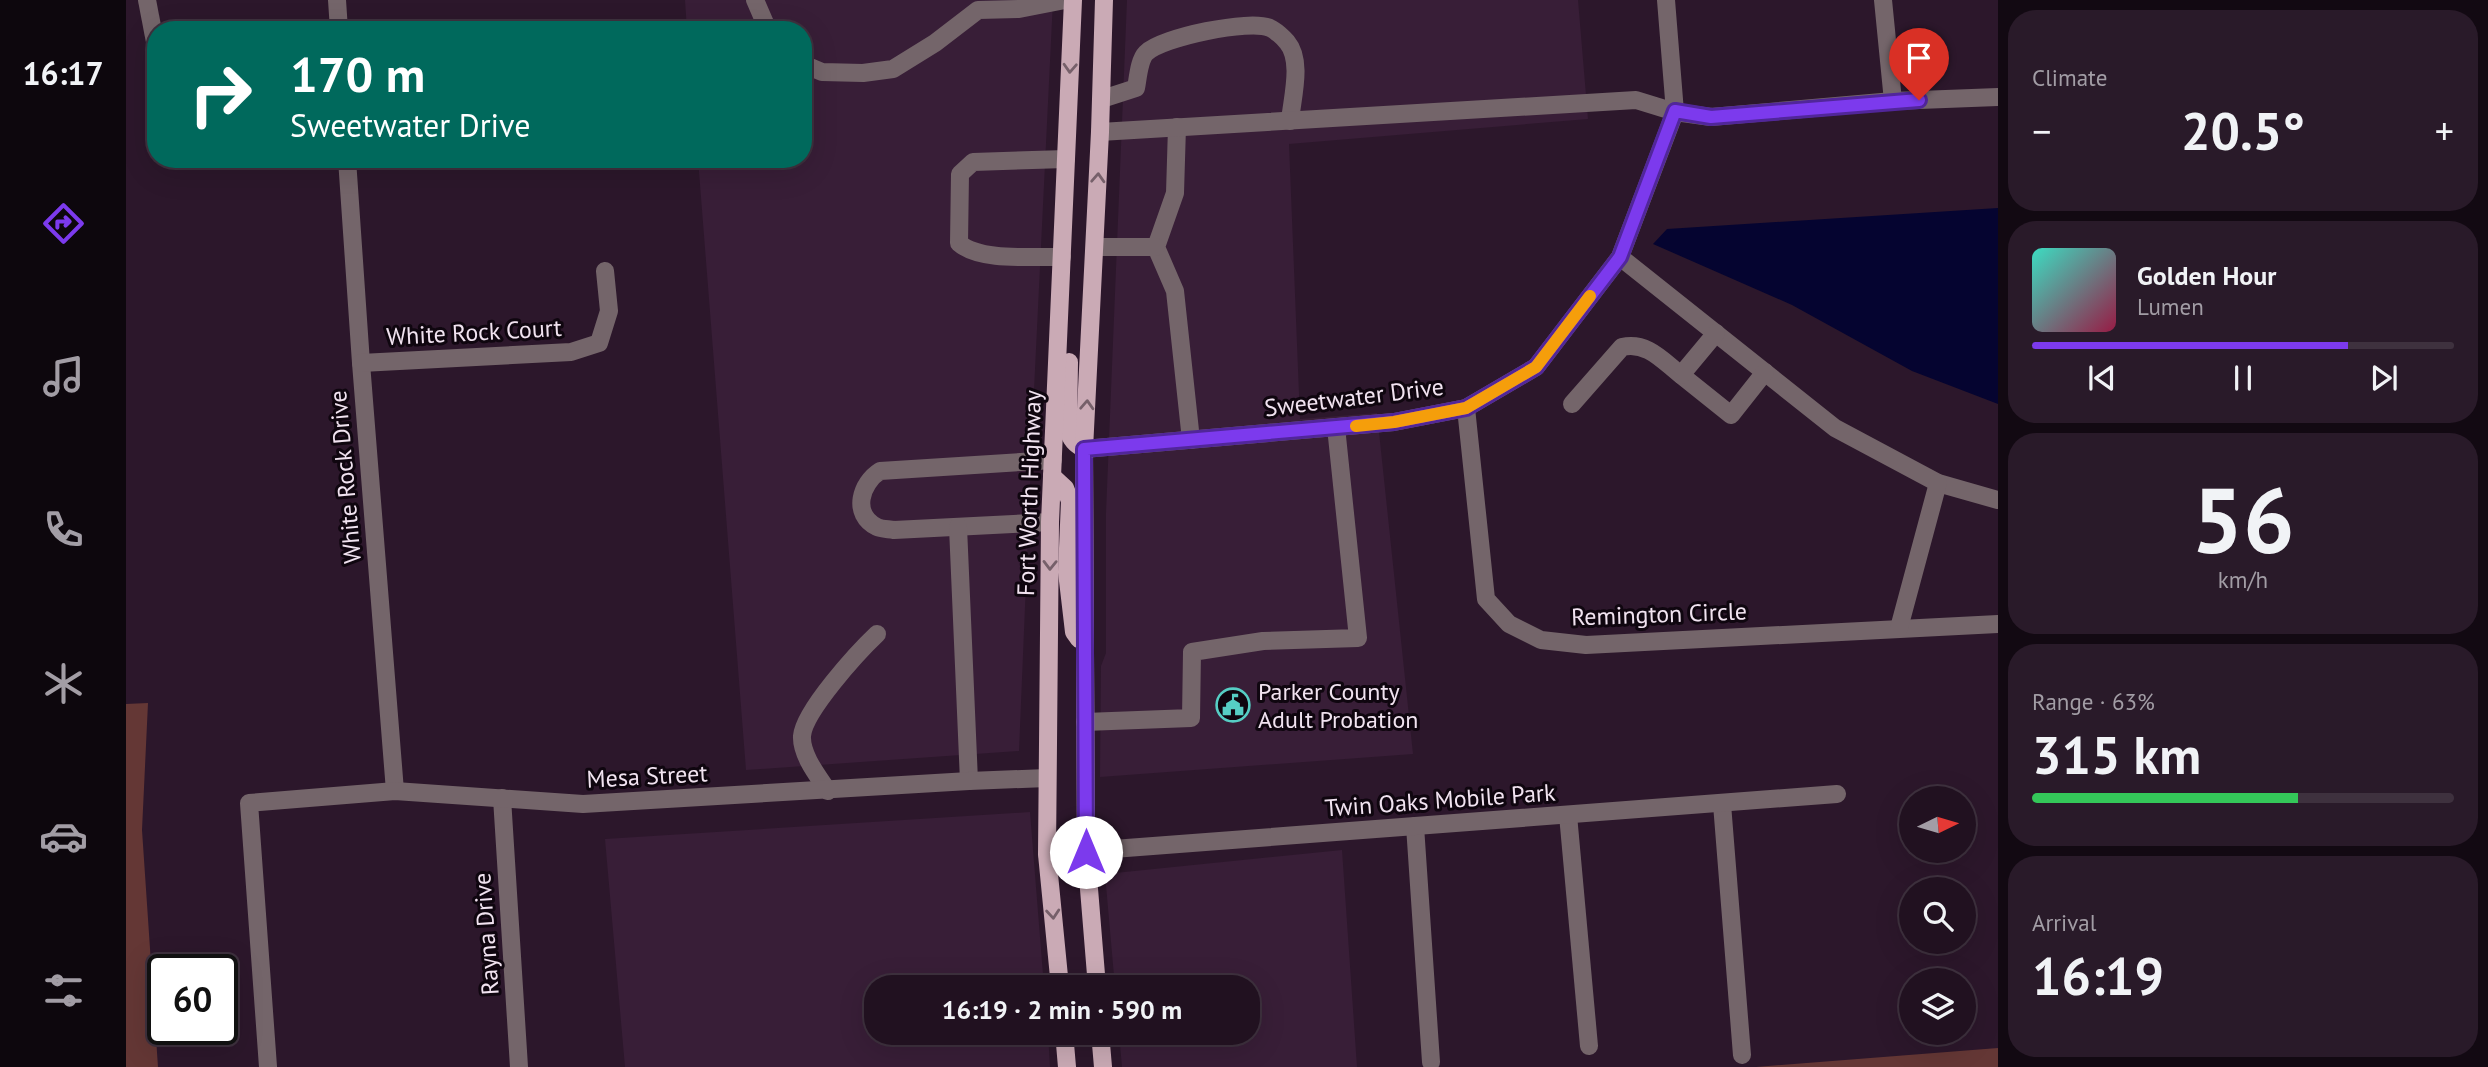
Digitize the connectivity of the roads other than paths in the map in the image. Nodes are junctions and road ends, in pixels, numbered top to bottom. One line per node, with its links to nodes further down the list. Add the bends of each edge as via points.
1 (147, 0): 10 (street)
2 (337, 0): 11 (street)
3 (755, 0): 12 (street)
4 (1065, 0): 9 (street, via 1019,9)
5 (1073, 0): 21 (main road, Fort Worth Highway, one-way to 21)
6 (1104, 0): 15 (main road)
7 (1666, 0): 17 (street, Sweetwater Drive)
8 (1883, 0): 16 (street)
9 (977, 5): 13 (street, via 935,43 893,69 863,73)
10 (151, 21)
11 (338, 21)
12 (764, 21)
13 (812, 68)
14 (1998, 96): 16 (street)
15 (1102, 99): 18 (street, via 1136,88 1144,55 1156,45 1240,26 1269,27 1288,43 1295,65); 20 (main road)
16 (1893, 101): 17 (street, via 1711,117)
17 (1675, 111): 18 (street, via 1636,100); 26 (street, Sweetwater Drive)
18 (1290, 121): 19 (street)
19 (1177, 127): 20 (street); 24 (street, via 1175,194)
20 (1100, 132): 23 (main road, one-way to 20)
21 (1066, 159): 25 (main road, Fort Worth Highway); 25 (street, via 973,162 960,174 958,233 966,250 982,255)
22 (348, 168): 30 (street, White Rock Drive)
23 (1095, 247): 24 (street); 37 (main road, one-way to 23)
24 (1156, 247): 36 (street, via 1175,291)
25 (1062, 257): 28 (main road, Fort Worth Highway)
26 (1620, 257): 29 (street); 34 (street, Sweetwater Drive, via 1536,367)
27 (605, 271): 30 (street, White Rock Court, via 609,311 598,343 570,352)
28 (1060, 292): 37 (main road, via 1071,308 1068,430 1076,445); 38 (main road, Fort Worth Highway)
29 (1716, 333): 31 (street); 32 (street)
30 (361, 363): 50 (street, White Rock Drive)
31 (1765, 372): 32 (street, via 1731,415); 39 (street, via 1835,428)
32 (1681, 375): 33 (street, via 1645,347 1622,347)
33 (1572, 404)
34 (1466, 408): 35 (street, Sweetwater Drive); 44 (street, Remington Circle, via 1486,598 1509,624 1541,640 1586,645)
35 (1336, 427): 36 (street, Sweetwater Drive); 47 (street, via 1358,638 1263,641 1192,652 1191,718)
36 (1191, 440): 37 (street, Sweetwater Drive)
37 (1084, 449): 46 (main road)
38 (1053, 468): 41 (main road, Fort Worth Highway); 42 (street, via 880,471 862,491 866,518 877,527); 46 (main road, via 1070,500 1067,572 1074,632)
39 (1938, 484): 40 (street); 44 (street)
40 (1998, 500)
41 (1051, 522): 42 (street); 48 (main road, Fort Worth Highway, one-way to 48)
42 (958, 527): 49 (street)
43 (1998, 624): 44 (street, Remington Circle)
44 (1899, 628)
45 (877, 634): 51 (street, via 827,692 802,737 809,763)
46 (1085, 648): 47 (main road)
47 (1085, 722): 57 (main road)
48 (1047, 778): 49 (street, Mesa Street); 58 (main road, Fort Worth Highway)
49 (970, 781): 51 (street, Mesa Street)
50 (395, 791): 53 (street, Mesa Street); 66 (street, Mesa Street, via 249,803)
51 (828, 791): 53 (street, Mesa Street, via 583,804)
52 (1837, 794): 54 (street, Twin Oaks Mobile Park)
53 (502, 798): 67 (street, Rayna Drive)
54 (1721, 804): 55 (street, Twin Oaks Mobile Park); 64 (street)
55 (1568, 815): 56 (street, Twin Oaks Mobile Park); 63 (street)
56 (1415, 826): 57 (street, Twin Oaks Mobile Park); 65 (street)
57 (1086, 852): 58 (street, Twin Oaks Mobile Park); 60 (main road)
58 (1047, 854): 59 (main road, Fort Worth Highway, one-way to 59)
59 (1059, 975)
60 (1096, 975)
61 (1065, 1045): 68 (main road)
62 (1101, 1045): 69 (main road)
63 (1589, 1046)
64 (1742, 1055)
65 (1431, 1062)
66 (268, 1067)
67 (519, 1067)
68 (1068, 1067)
69 (1103, 1067)

